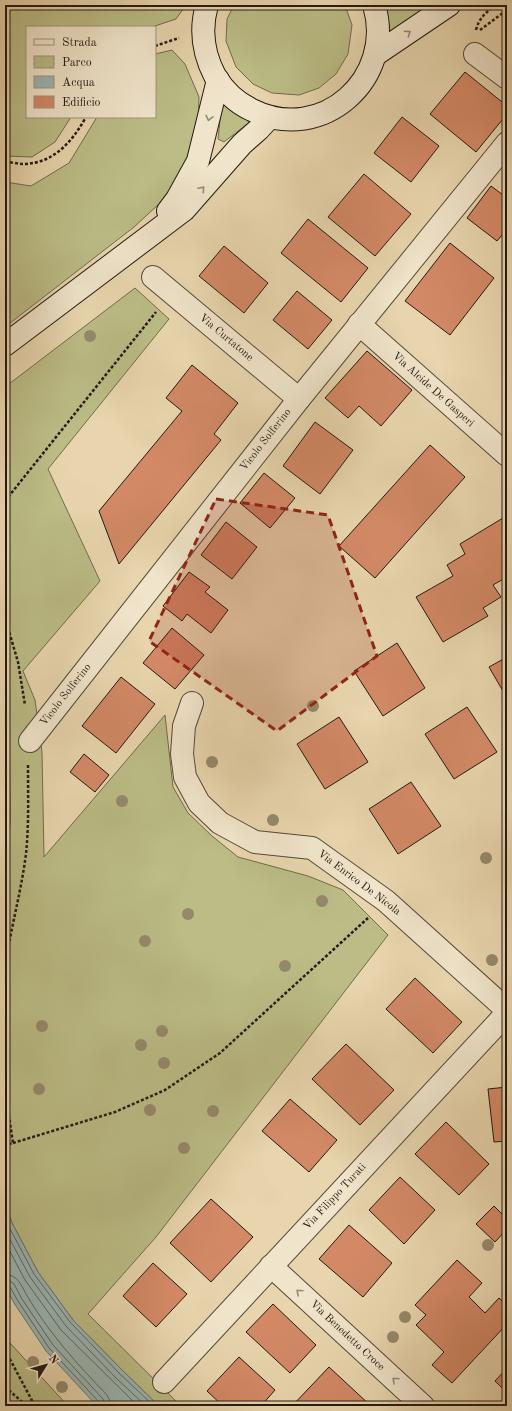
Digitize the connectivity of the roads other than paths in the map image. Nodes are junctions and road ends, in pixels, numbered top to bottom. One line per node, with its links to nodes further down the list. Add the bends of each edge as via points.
1 (207, 5): 7 (street, via 203,29 204,43 206,56)
2 (374, 5): 5 (street, via 378,31)
3 (449, 5): 5 (street, one-way to 3)
4 (475, 54): 6 (street)
5 (375, 55): 8 (street, via 363,81 350,96 335,107 304,118 289,120)
6 (507, 78)
7 (218, 80): 8 (street, via 235,100); 10 (street, one-way to 10, via 198,161 177,199)
8 (270, 117): 10 (street, one-way to 8, via 184,210 242,144)
9 (507, 143): 12 (street, Vicolo Solferino)
10 (152, 233): 13 (street)
11 (153, 277): 14 (street, Via Curtatone)
12 (359, 324): 14 (street, Vicolo Solferino); 15 (street, Via Alcide De Gasperi)
13 (5, 345)
14 (299, 399): 17 (street, Vicolo Solferino)
15 (507, 455)
16 (192, 703): 18 (street, Via Enrico De Nicola, via 184,726 182,754 185,777 199,803 220,823 255,842 312,848 386,901)
17 (30, 741)
18 (507, 1010)
19 (507, 1013): 20 (street, Via Filippo Turati)
20 (271, 1266): 21 (street, Via Filippo Turati); 22 (street, Via Benedetto Croce, one-way to 20)
21 (164, 1382)
22 (423, 1406)

